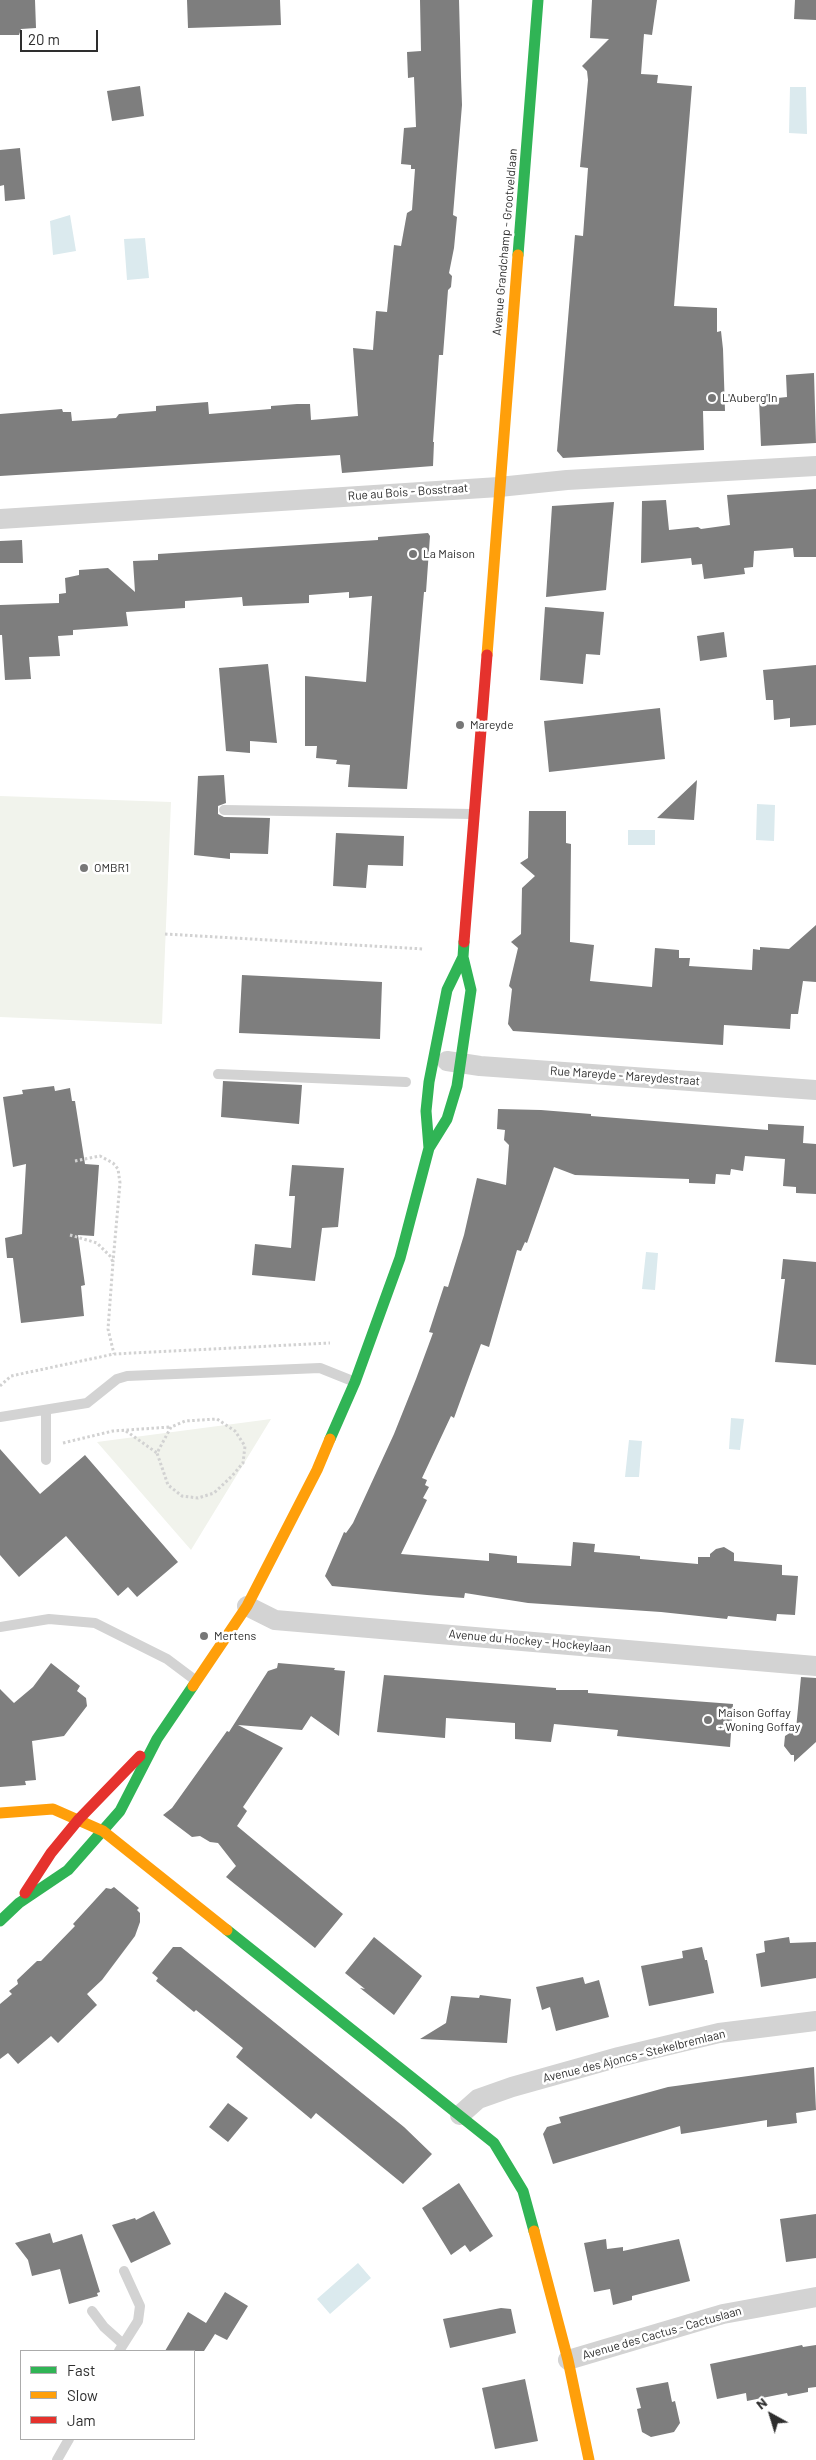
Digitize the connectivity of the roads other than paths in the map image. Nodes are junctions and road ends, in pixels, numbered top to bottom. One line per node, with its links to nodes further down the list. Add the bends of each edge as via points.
1 (538, 0): 3 (street, Avenue Grandchamp - Grootveldlaan)
2 (816, 466): 3 (street, Rue au Bois - Bosstraat)
3 (499, 487): 4 (street, Rue au Bois - Bosstraat); 6 (street, Avenue Grandchamp - Grootveldlaan)
4 (0, 519)
5 (224, 810): 6 (lane)
6 (475, 814): 7 (street, Avenue Grandchamp - Grootveldlaan)
7 (463, 956): 8 (street, via 447,990); 9 (street, via 472,990)
8 (434, 1059): 9 (street, Rue Mareyde - Mareydestraat); 13 (street, via 426,1112)
9 (462, 1063): 12 (street, Rue Mareyde - Mareydestraat); 13 (street, via 447,1119)
10 (218, 1074): 11 (lane)
11 (406, 1082)
12 (816, 1090)
13 (430, 1148): 14 (street, via 400,1258)
14 (356, 1382): 15 (lane, via 320,1368 127,1376 117,1379 87,1403); 18 (street, via 317,1470)
15 (46, 1410): 16 (lane); 17 (lane)
16 (0, 1417)
17 (46, 1460)
18 (247, 1606): 20 (street, Avenue du Hockey - Hockeylaan, via 275,1620); 21 (street)
19 (0, 1627): 21 (lane, via 49,1619 95,1623 167,1659)
20 (816, 1666)
21 (197, 1681): 22 (street)
22 (158, 1739): 24 (street, via 100,1794); 25 (street, via 120,1811)
23 (0, 1812): 24 (street, via 53,1809)
24 (79, 1819): 25 (street); 26 (street, via 51,1853)
25 (103, 1831): 26 (street, via 68,1870); 29 (street)
26 (18, 1904): 27 (street)
27 (0, 1921)
28 (816, 2021): 29 (street, Avenue des Ajoncs - Stekelbremlaan, via 719,2033 619,2057 478,2099)
29 (460, 2115): 34 (street, via 494,2143 523,2190)
30 (124, 2271): 33 (lane, via 140,2306 138,2321)
31 (816, 2297): 34 (street, Avenue des Cactus - Cactuslaan, via 723,2314)
32 (92, 2311): 33 (lane)
33 (121, 2348)
34 (568, 2360): 37 (street)
35 (69, 2440): 36 (lane)
36 (58, 2460)
37 (589, 2460)

